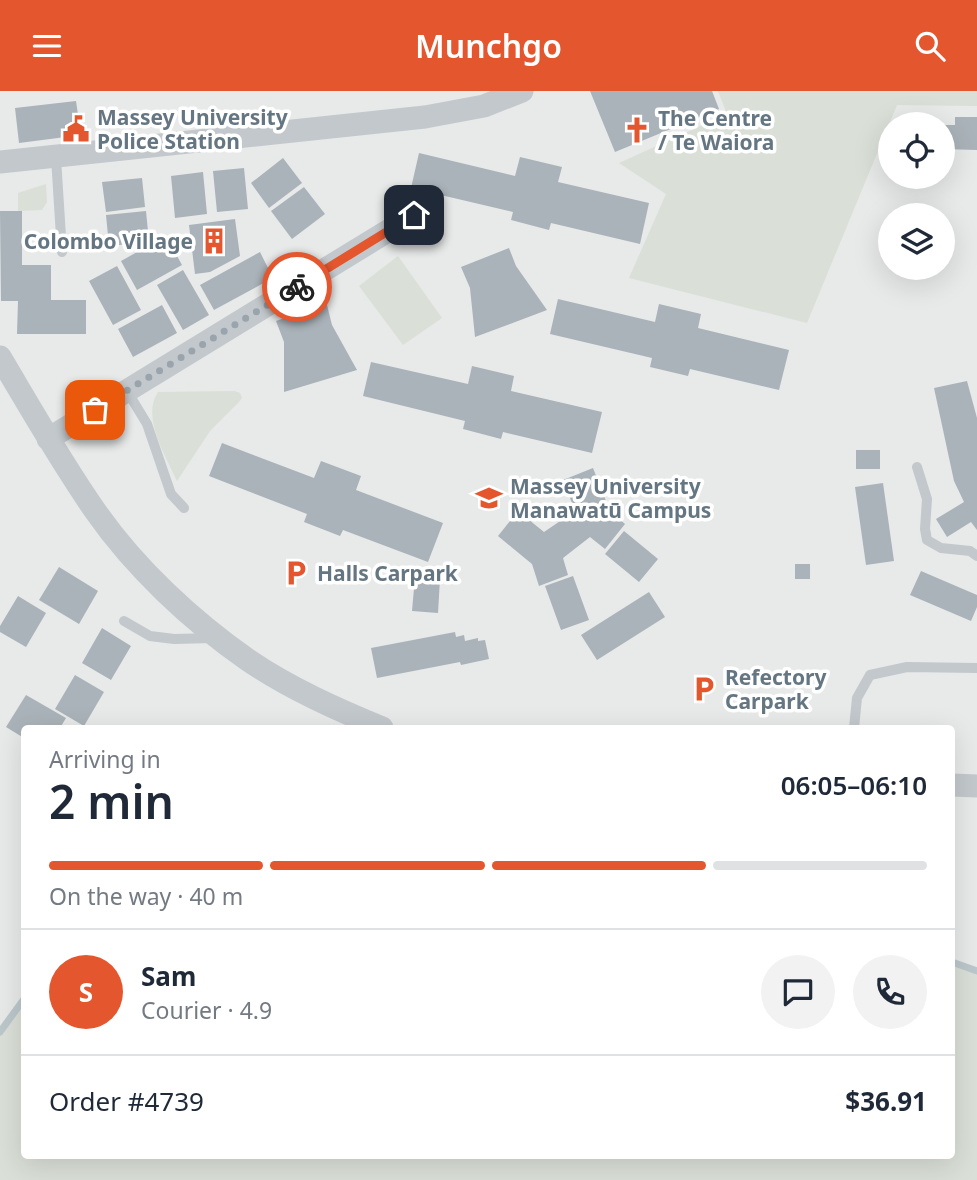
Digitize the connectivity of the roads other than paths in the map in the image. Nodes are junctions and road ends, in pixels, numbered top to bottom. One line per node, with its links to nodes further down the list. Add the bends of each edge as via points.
1 (522, 91): 2 (street, via 484,106 425,117)
2 (56, 157): 3 (street); 6 (lane)
3 (9, 162): 4 (street)
4 (0, 177)
5 (414, 215): 8 (street)
6 (62, 251)
7 (0, 357): 9 (street)
8 (127, 391): 9 (street); 11 (lane, via 147,424 171,494)
9 (48, 439): 14 (street, via 97,514 140,565)
10 (917, 467): 12 (lane, via 927,499 927,540)
11 (184, 508)
12 (977, 557)
13 (124, 621): 14 (lane, via 150,636)
14 (220, 638): 16 (street, via 300,691)
15 (977, 668): 17 (lane, via 907,667 870,675 857,698)
16 (375, 725)
17 (854, 725)
18 (955, 785): 19 (street)
19 (977, 786)

